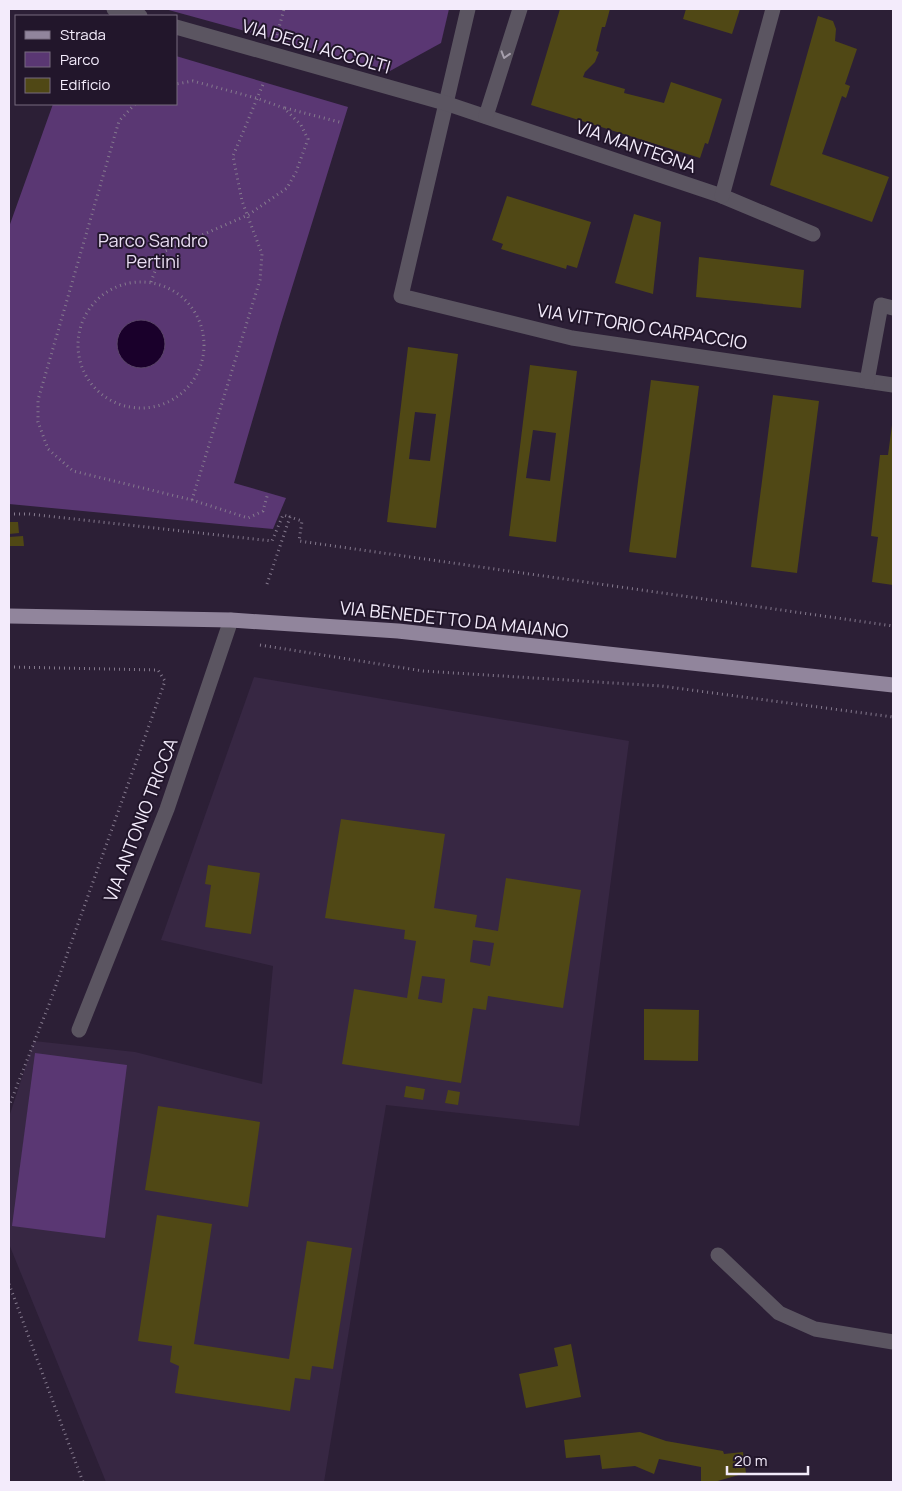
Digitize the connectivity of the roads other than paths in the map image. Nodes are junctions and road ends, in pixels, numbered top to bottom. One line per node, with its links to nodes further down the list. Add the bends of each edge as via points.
1 (114, 9): 5 (street)
2 (468, 9): 7 (street)
3 (520, 9): 8 (street, one-way to 8)
4 (773, 9): 9 (street)
5 (136, 15)
6 (178, 28): 7 (street, VIA DEGLI ACCOLTI)
7 (445, 103): 8 (street, VIA MANTEGNA); 12 (street, VIA VITTORIO CARPACCIO, via 401,296 572,338)
8 (486, 116): 9 (street, VIA MANTEGNA)
9 (722, 196): 10 (street, VIA MANTEGNA)
10 (813, 234)
11 (893, 308): 12 (street, via 881,305)
12 (867, 381): 13 (street, VIA VITTORIO CARPACCIO)
13 (893, 385)
14 (9, 616): 15 (main road, VIA BENEDETTO DA MAIANO)
15 (231, 620): 16 (main road, VIA BENEDETTO DA MAIANO, via 398,631); 17 (street, VIA ANTONIO TRICCA, via 167,809)
16 (893, 685)
17 (79, 1030)
18 (718, 1256): 19 (street, via 779,1313 815,1330)
19 (893, 1342)

